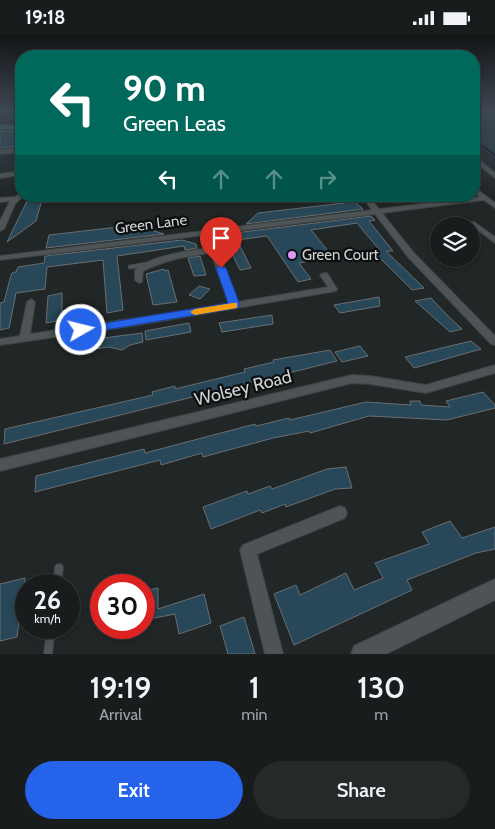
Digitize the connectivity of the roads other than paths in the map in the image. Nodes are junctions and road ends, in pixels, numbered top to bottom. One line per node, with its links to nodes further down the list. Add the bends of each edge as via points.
1 (15, 151): 2 (street)
2 (0, 152)
3 (480, 161): 4 (lane)
4 (486, 162)
5 (480, 163): 7 (street)
6 (15, 174): 8 (street)
7 (495, 175)
8 (0, 176)
9 (480, 194): 12 (street)
10 (15, 199): 14 (street); 19 (street)
11 (480, 199): 12 (street, Green Lane)
12 (485, 199): 13 (street, Green Lane); 17 (street)
13 (495, 199)
14 (0, 200)
15 (370, 202): 18 (street)
16 (452, 202): 18 (street, Green Lane)
17 (495, 206)
18 (375, 209): 21 (street, Green Lane); 33 (street, via 411,255)
19 (0, 229)
20 (480, 229): 22 (street)
21 (206, 230): 23 (street); 24 (street, Green Lane)
22 (495, 241)
23 (214, 250): 25 (street, via 171,255); 30 (street)
24 (0, 257)
25 (150, 264): 26 (lane); 28 (street, via 139,270)
26 (130, 267)
27 (324, 275): 30 (street, via 333,289)
28 (139, 281)
29 (31, 302): 31 (street)
30 (234, 305): 31 (street)
31 (25, 338): 32 (street)
32 (0, 342)
33 (495, 342)
34 (495, 369): 35 (street, Wolsey Road, via 426,389 352,379)
35 (0, 465)
36 (340, 513): 42 (street, via 248,550)
37 (59, 568): 38 (lane)
38 (58, 574)
39 (495, 589): 43 (street)
40 (50, 639): 41 (lane)
41 (48, 654)
42 (274, 654)
43 (362, 654)

